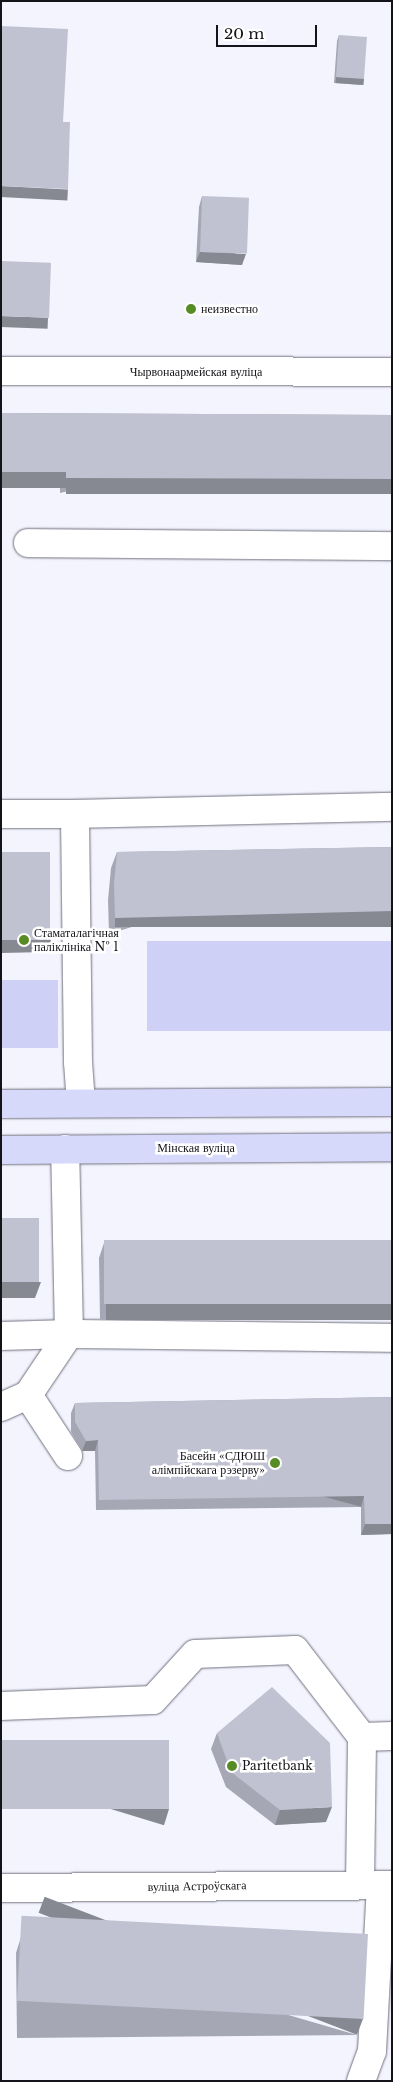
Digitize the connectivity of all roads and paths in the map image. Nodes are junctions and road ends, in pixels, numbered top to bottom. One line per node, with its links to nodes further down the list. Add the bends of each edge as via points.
1 (1, 371): 2 (street, Чырвонаармейская вуліца)
2 (392, 372)
3 (28, 543): 4 (street)
4 (392, 546)
5 (392, 807): 7 (street)
6 (1, 814): 7 (street)
7 (75, 814): 9 (street)
8 (392, 1102): 9 (main road)
9 (81, 1103): 10 (main road)
10 (1, 1104)
11 (392, 1147): 12 (main road, Мінская вуліца)
12 (65, 1149): 13 (main road, Мінская вуліца); 14 (street)
13 (1, 1150)
14 (69, 1334): 15 (street); 16 (street); 17 (street)
15 (1, 1336)
16 (392, 1338)
17 (28, 1395): 18 (street); 19 (street)
18 (1, 1407)
19 (68, 1456)
20 (1, 1706): 22 (street, via 153,1700 195,1654 295,1650)
21 (392, 1736): 22 (street)
22 (362, 1737): 23 (street)
23 (378, 1884): 24 (street, вуліца Астроўскага); 25 (street)
24 (1, 1888)
25 (382, 2050): 26 (street)
26 (361, 2081)

